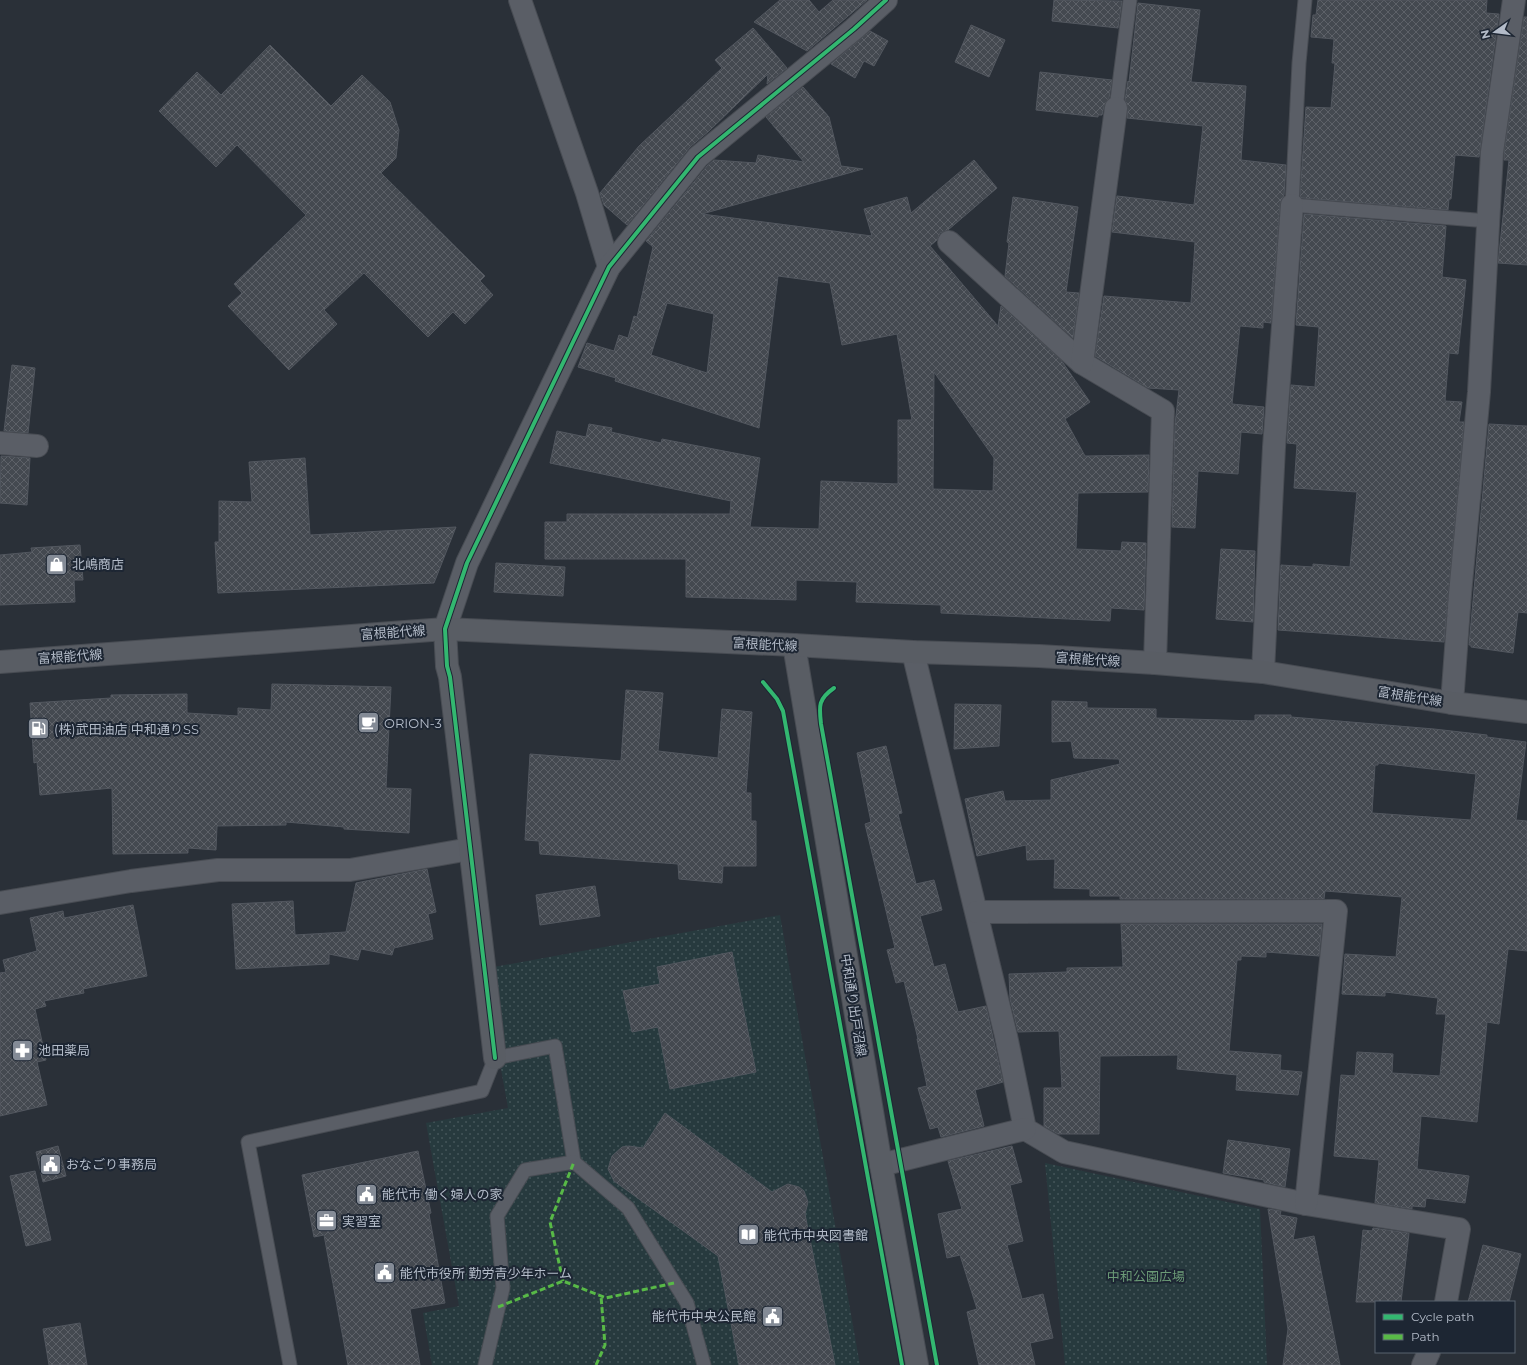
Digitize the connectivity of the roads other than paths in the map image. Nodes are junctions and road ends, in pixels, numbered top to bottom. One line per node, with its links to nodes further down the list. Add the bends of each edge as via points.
1 (520, 0): 10 (street, via 587,192)
2 (886, 0): 10 (street, via 698,157)
3 (1130, 0): 6 (lane)
4 (1305, 0): 7 (lane)
5 (1514, 0): 8 (street, via 1492,152)
6 (1116, 108): 11 (street)
7 (1292, 205): 8 (lane); 19 (street, via 1274,448)
8 (1488, 221): 20 (street, via 1479,392)
9 (949, 242): 11 (street)
10 (609, 267): 14 (street, via 467,564)
11 (1082, 363): 18 (street, via 1163,411)
12 (0, 443): 13 (street)
13 (37, 446)
14 (445, 629): 15 (main road, 富根能代線); 17 (main road, 富根能代線); 22 (main road, via 447,666)
15 (794, 645): 16 (main road, 富根能代線); 28 (main road, 中和通り出戸沼線)
16 (913, 652): 18 (main road, 富根能代線); 24 (street)
17 (0, 662)
18 (1155, 663): 19 (main road, 富根能代線)
19 (1263, 672): 20 (main road, 富根能代線)
20 (1452, 703): 21 (main road, 富根能代線)
21 (1527, 712)
22 (470, 849): 23 (street, via 350,870 218,870 131,881); 25 (main road)
23 (0, 903)
24 (976, 912): 26 (street); 29 (street, via 1336,911)
25 (495, 1058): 27 (lane, via 555,1046); 32 (lane, via 482,1091 248,1142)
26 (1025, 1129): 28 (street); 29 (street, via 1064,1152)
27 (574, 1162): 33 (lane, via 525,1170 497,1216 503,1288); 34 (lane, via 628,1208 687,1303)
28 (881, 1165): 35 (main road, 中和通り出戸沼線)
29 (1306, 1204): 30 (street, via 1459,1229)
30 (1446, 1301)
31 (1429, 1353): 36 (street)
32 (290, 1365)
33 (485, 1365)
34 (704, 1365)
35 (917, 1365)
36 (1423, 1365)

